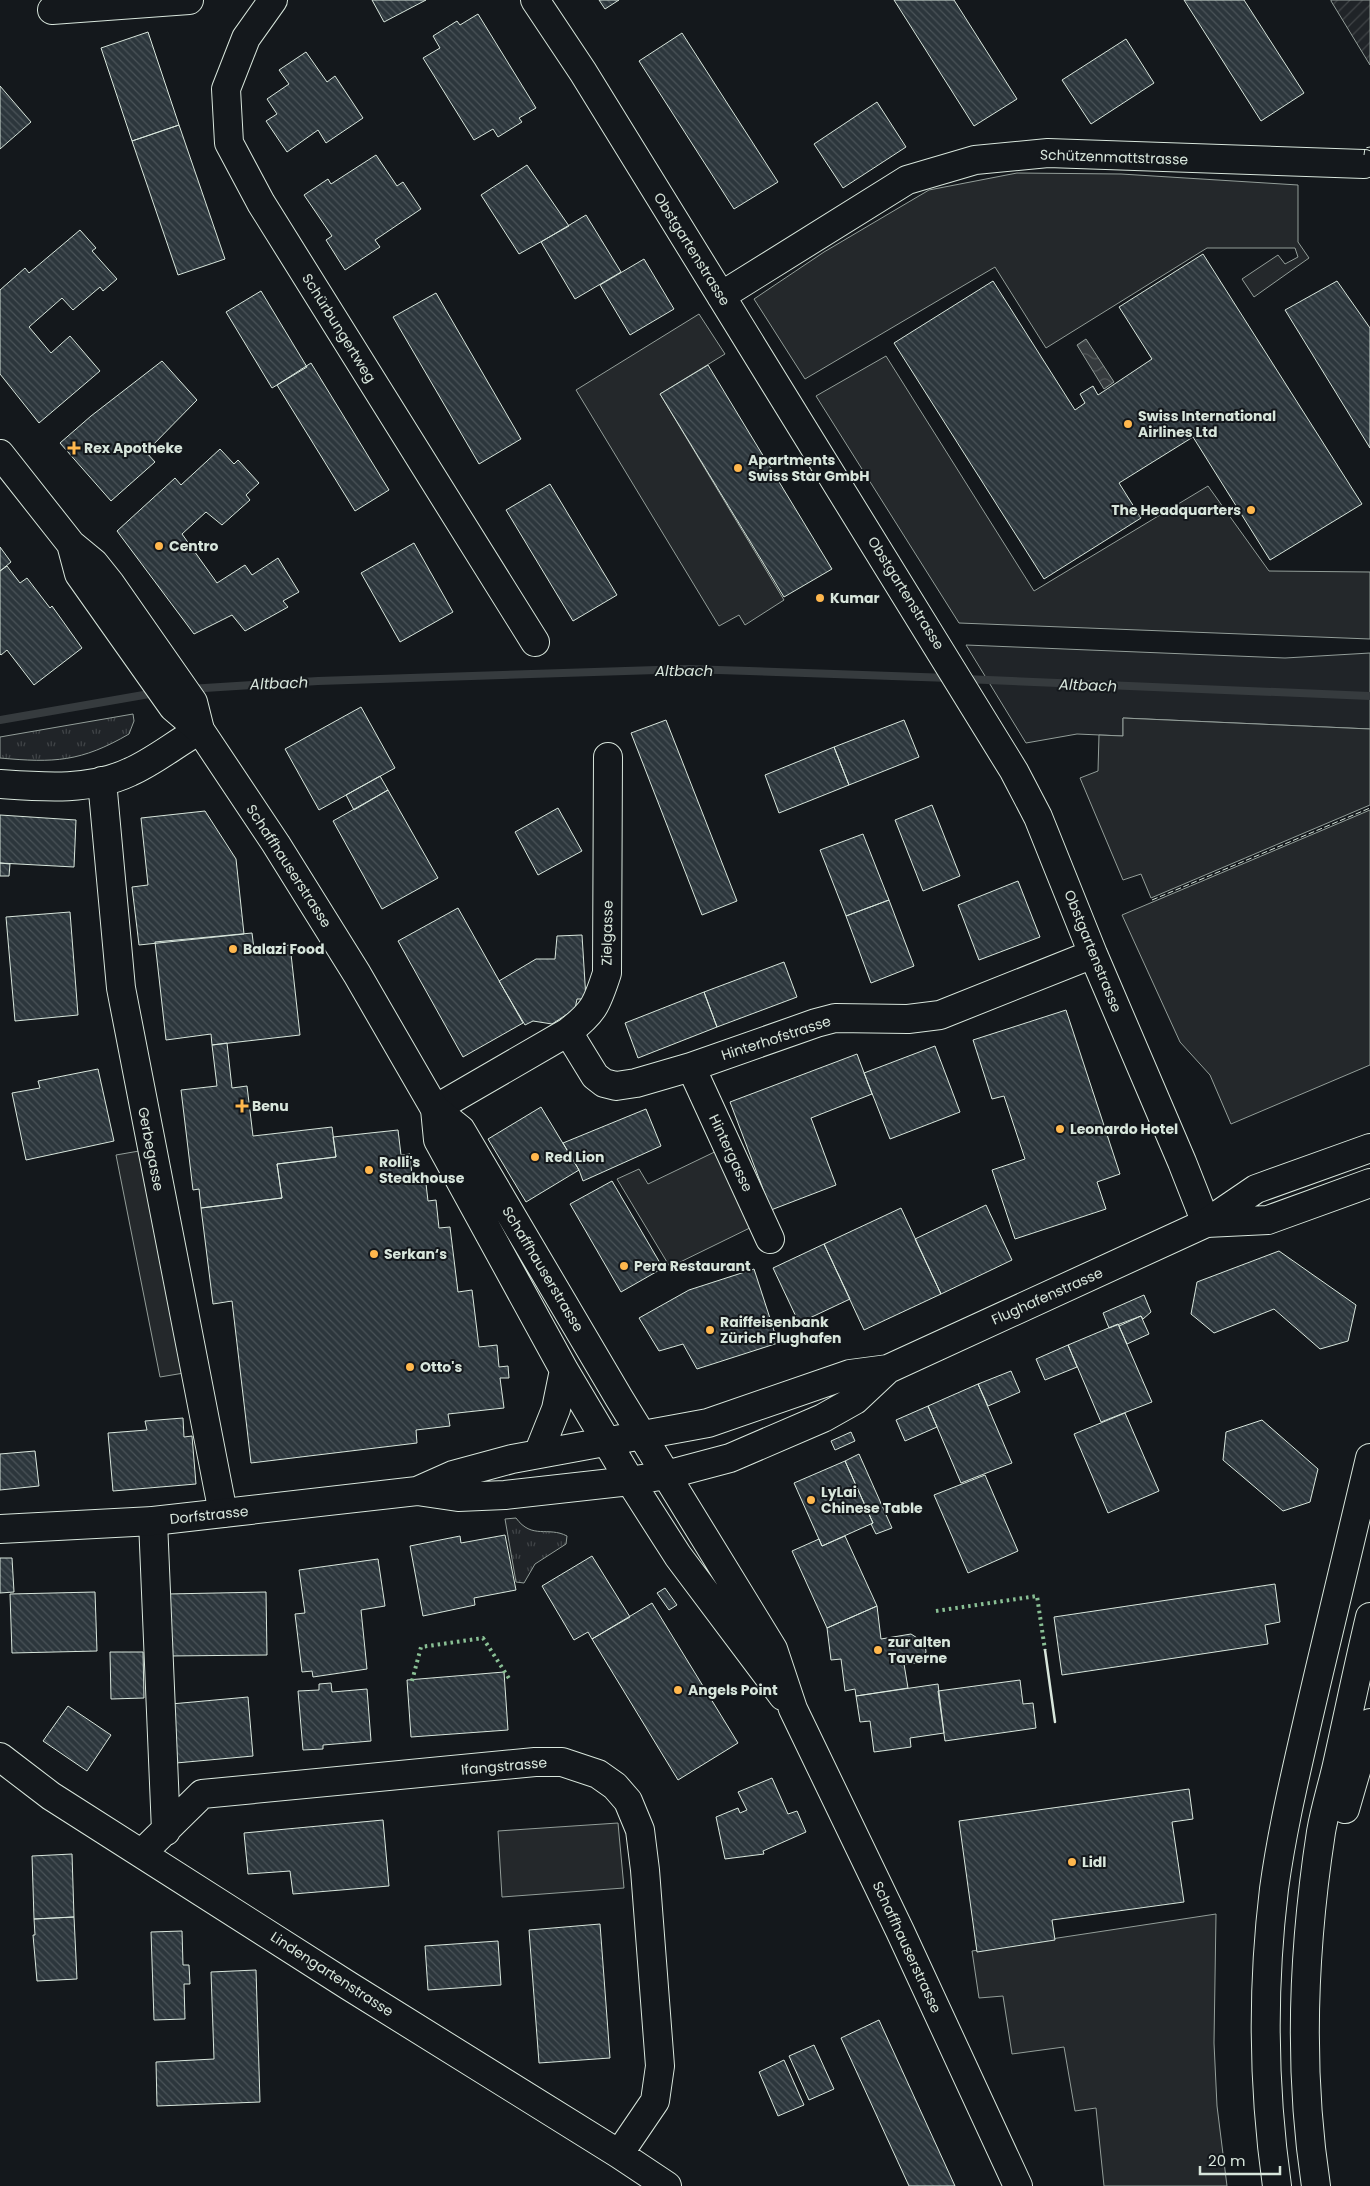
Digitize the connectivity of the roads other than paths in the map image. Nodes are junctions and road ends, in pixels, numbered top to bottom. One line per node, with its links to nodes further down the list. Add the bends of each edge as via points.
1 (189, 0): 4 (main road)
2 (273, 0): 8 (main road, Schürbungertweg, via 246,38 226,90 229,143 266,212)
3 (535, 0): 6 (main road, Obstgartenstrasse)
4 (52, 10)
5 (1364, 164): 6 (main road, Schützenmattstrasse, via 1048,153 975,160 907,180)
6 (721, 296): 13 (main road, Obstgartenstrasse, via 1014,771 1038,817)
7 (0, 454): 9 (main road, Schaffhauserstrasse, via 71,544 94,563)
8 (535, 642)
9 (200, 730): 11 (main road, via 130,772); 16 (main road, Schaffhauserstrasse, via 313,902)
10 (608, 757): 14 (main road, Zielgasse, via 607,973 588,1016)
11 (102, 781): 12 (main road, via 43,787); 30 (main road, Gerbegasse, via 121,988)
12 (0, 784)
13 (1093, 954): 15 (main road, Hinterhofstrasse, via 940,1015 908,1019 835,1018); 19 (main road, Obstgartenstrasse)
14 (568, 1032): 15 (main road, Hinterhofstrasse, via 595,1076 604,1083 616,1086 636,1083); 16 (main road, Zielgasse)
15 (691, 1067): 20 (main road, Hintergasse)
16 (435, 1109): 22 (main road, Schaffhauserstrasse, via 438,1140); 23 (main road, Schaffhauserstrasse, via 461,1130)
17 (1370, 1148): 19 (main road, Flughafenstrasse, via 1256,1189)
18 (1370, 1183): 19 (main road, Flughafenstrasse, via 1268,1220)
19 (1206, 1223): 21 (main road, Flughafenstrasse)
20 (770, 1239)
21 (888, 1369): 23 (main road, Flughafenstrasse, via 850,1374 708,1423); 27 (main road, Flughafenstrasse, via 855,1400 824,1418 730,1458)
22 (564, 1370): 24 (main road, Schaffhauserstrasse); 25 (main road, via 556,1410)
23 (642, 1435): 24 (main road); 27 (main road, Schaffhauserstrasse)
24 (607, 1442): 25 (main road, Dorfstrasse); 28 (main road, Schaffhauserstrasse)
25 (538, 1454): 29 (main road, Dorfstrasse, via 453,1475)
26 (1370, 1458): 43 (main road, via 1292,1790 1274,1888 1266,1994 1266,2064)
27 (666, 1475): 28 (main road); 34 (main road, Schaffhauserstrasse, via 774,1649)
28 (630, 1481): 29 (main road, Dorfstrasse, via 505,1495 458,1497); 34 (main road, Schaffhauserstrasse, via 675,1552)
29 (417, 1491): 30 (main road, Dorfstrasse)
30 (222, 1513): 31 (main road, Dorfstrasse)
31 (153, 1521): 32 (main road, Dorfstrasse); 37 (main road)
32 (0, 1529)
33 (1370, 1618): 39 (main road, via 1322,1830)
34 (793, 1709): 42 (main road, Schaffhauserstrasse)
35 (1370, 1723): 39 (main road)
36 (0, 1758): 38 (main road, Lindengartenstrasse, via 51,1796)
37 (166, 1831): 38 (main road, Ifangstrasse); 40 (main road, Ifangstrasse, via 202,1794 296,1784 562,1762 598,1774 615,1786 635,1815 644,1852 660,2066 655,2101)
38 (142, 1853): 40 (main road, Lindengartenstrasse)
39 (1308, 1940): 44 (main road, via 1304,2011 1306,2083)
40 (619, 2154): 41 (main road, Lindengartenstrasse)
41 (667, 2186)
42 (1018, 2186)
43 (1278, 2186)
44 (1316, 2186)

